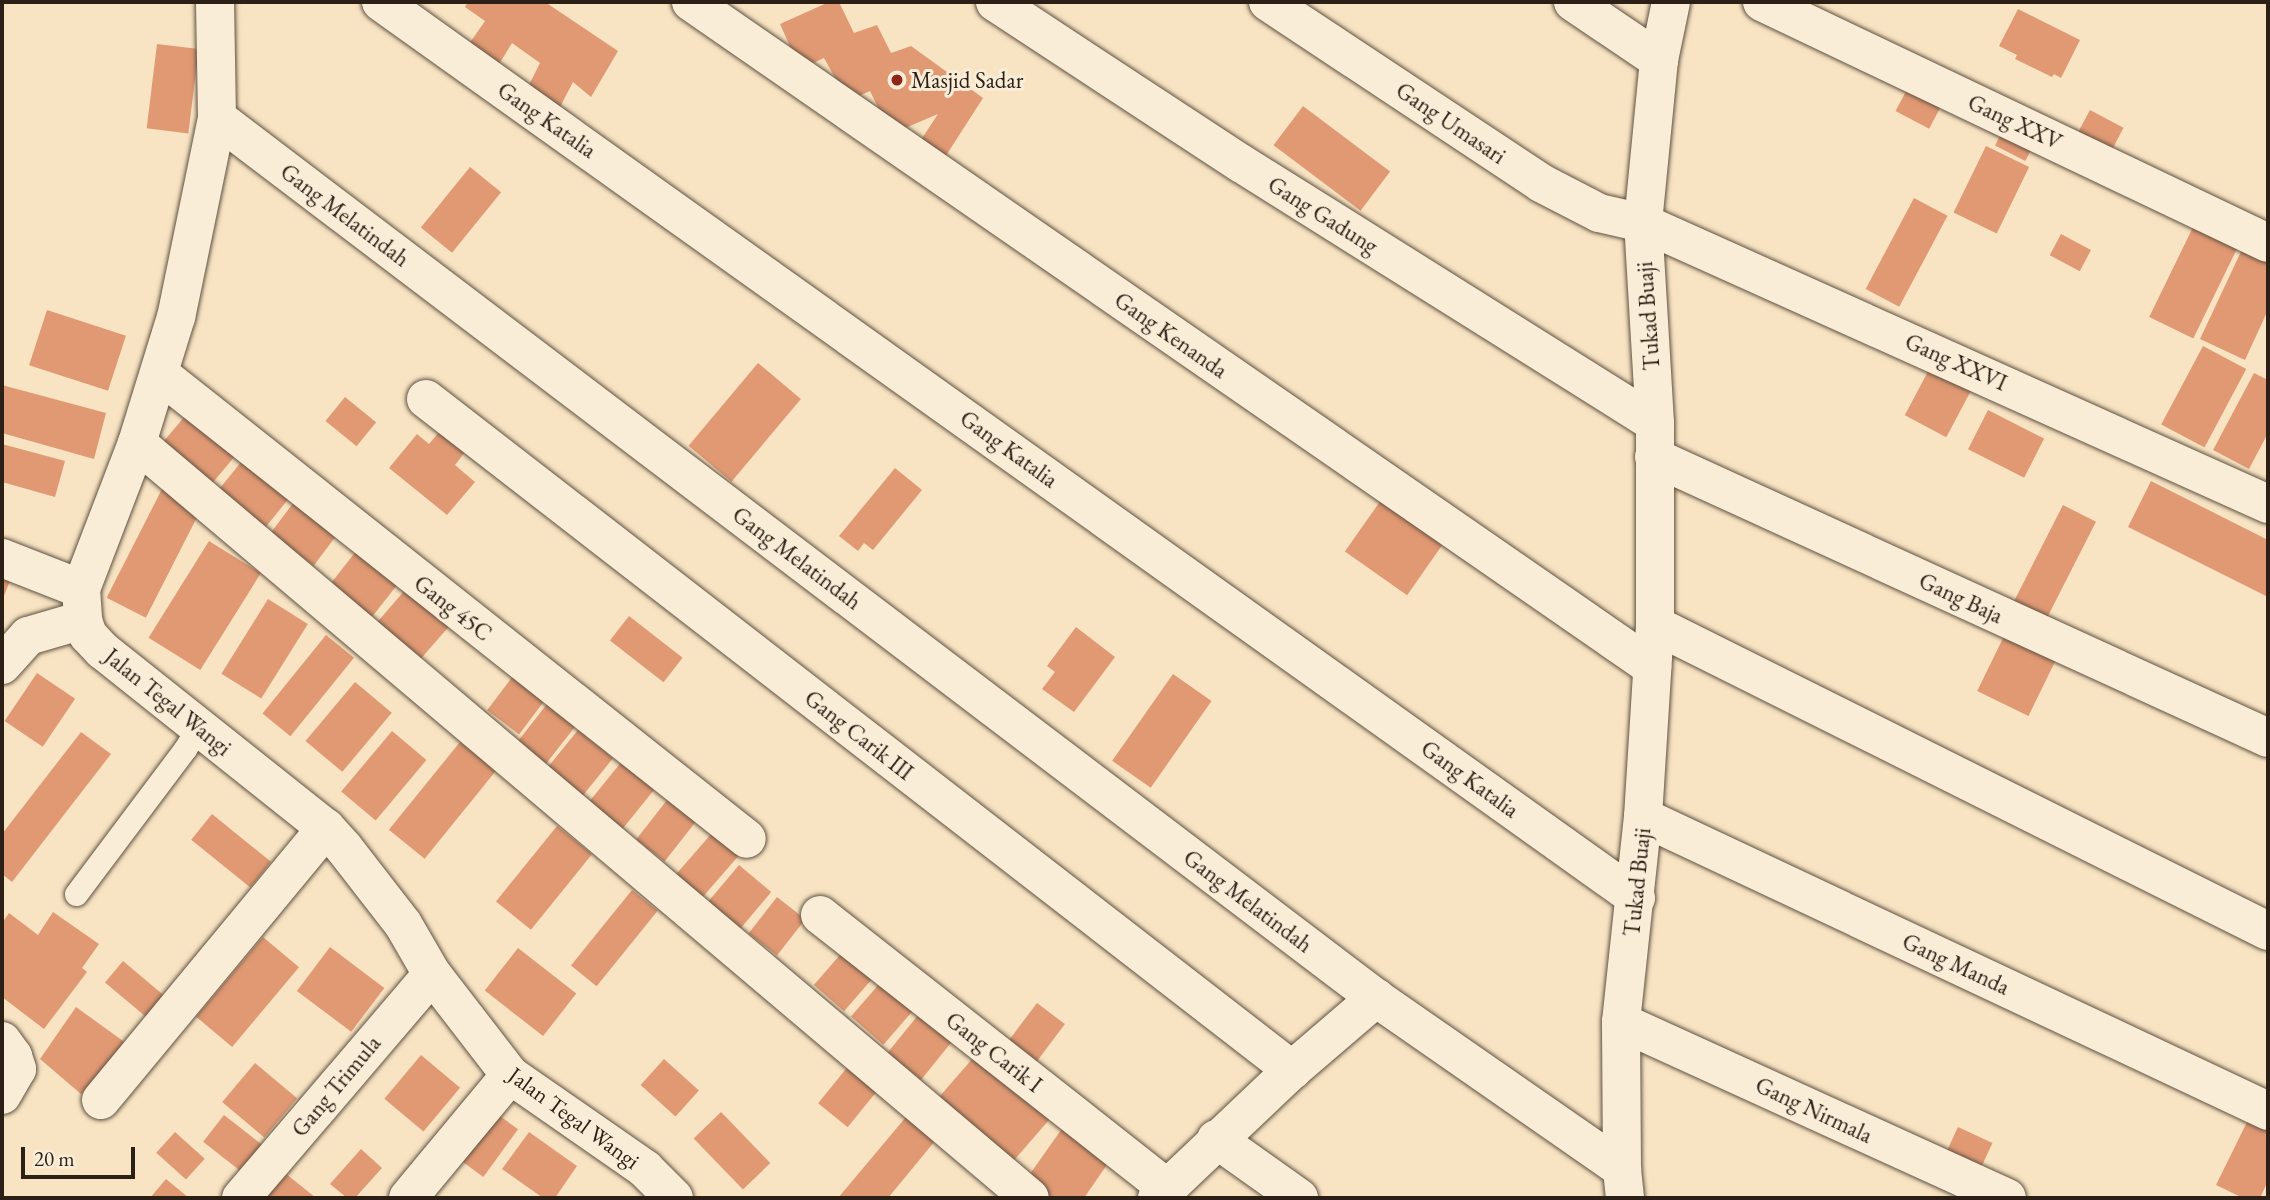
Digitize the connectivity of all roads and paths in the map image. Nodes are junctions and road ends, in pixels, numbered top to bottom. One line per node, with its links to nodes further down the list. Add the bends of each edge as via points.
1 (215, 2): 10 (street)
2 (381, 2): 29 (street, Gang Katalia)
3 (691, 2): 22 (street, Gang Kenanda)
4 (995, 2): 15 (street, Gang Gadung)
5 (1268, 2): 11 (street, Gang Umasari, via 1541,183 1599,213)
6 (1573, 2): 9 (street)
7 (1671, 2): 9 (street, Tukad Buaji)
8 (1762, 2): 12 (street, Gang XXV)
9 (1659, 60): 11 (street, Tukad Buaji)
10 (217, 118): 13 (street); 33 (street, Gang Melatindah)
11 (1643, 223): 15 (street, Tukad Buaji); 17 (street, Gang XXVI)
12 (2268, 243)
13 (161, 375): 16 (street); 27 (street, Gang 45C)
14 (426, 400): 36 (street, Gang Carik III)
15 (1654, 440): 20 (street, Tukad Buaji); 24 (street, Gang Baja)
16 (137, 443): 19 (street); 47 (street)
17 (2268, 504)
18 (2, 558): 19 (street)
19 (82, 605): 21 (street, via 28,636); 23 (street, Jalan Tegal Wangi, via 88,635 102,650)
20 (1655, 625): 22 (street, Tukad Buaji); 31 (street)
21 (2, 665)
22 (1652, 667): 25 (street, Tukad Buaji)
23 (198, 727): 26 (street, Jalan Tegal Wangi); 28 (lane)
24 (2268, 738)
25 (1643, 817): 29 (street, Tukad Buaji); 40 (street, Gang Manda)
26 (326, 828): 32 (street, Jalan Tegal Wangi, via 403,924); 39 (street)
27 (747, 839)
28 (76, 894)
29 (1636, 898): 34 (street, Tukad Buaji)
30 (820, 915): 43 (street, Gang Carik I)
31 (2268, 931)
32 (432, 974): 37 (street, Jalan Tegal Wangi); 44 (street, Gang Trimula)
33 (1376, 998): 36 (street); 42 (street, Tukad Buaji)
34 (1621, 1022): 42 (street, Tukad Buaji); 49 (street, Gang Nirmala)
35 (2, 1041): 38 (street, via 17,1069)
36 (1292, 1070): 41 (street)
37 (510, 1075): 45 (street); 46 (street, Jalan Tegal Wangi, via 645,1169)
38 (2, 1095)
39 (101, 1100)
40 (2268, 1111)
41 (1216, 1139): 43 (street); 48 (street)
42 (1623, 1184)
43 (1162, 1193)
44 (241, 1198)
45 (408, 1198)
46 (674, 1198)
47 (1030, 1198)
48 (1299, 1198)
49 (2007, 1198)

